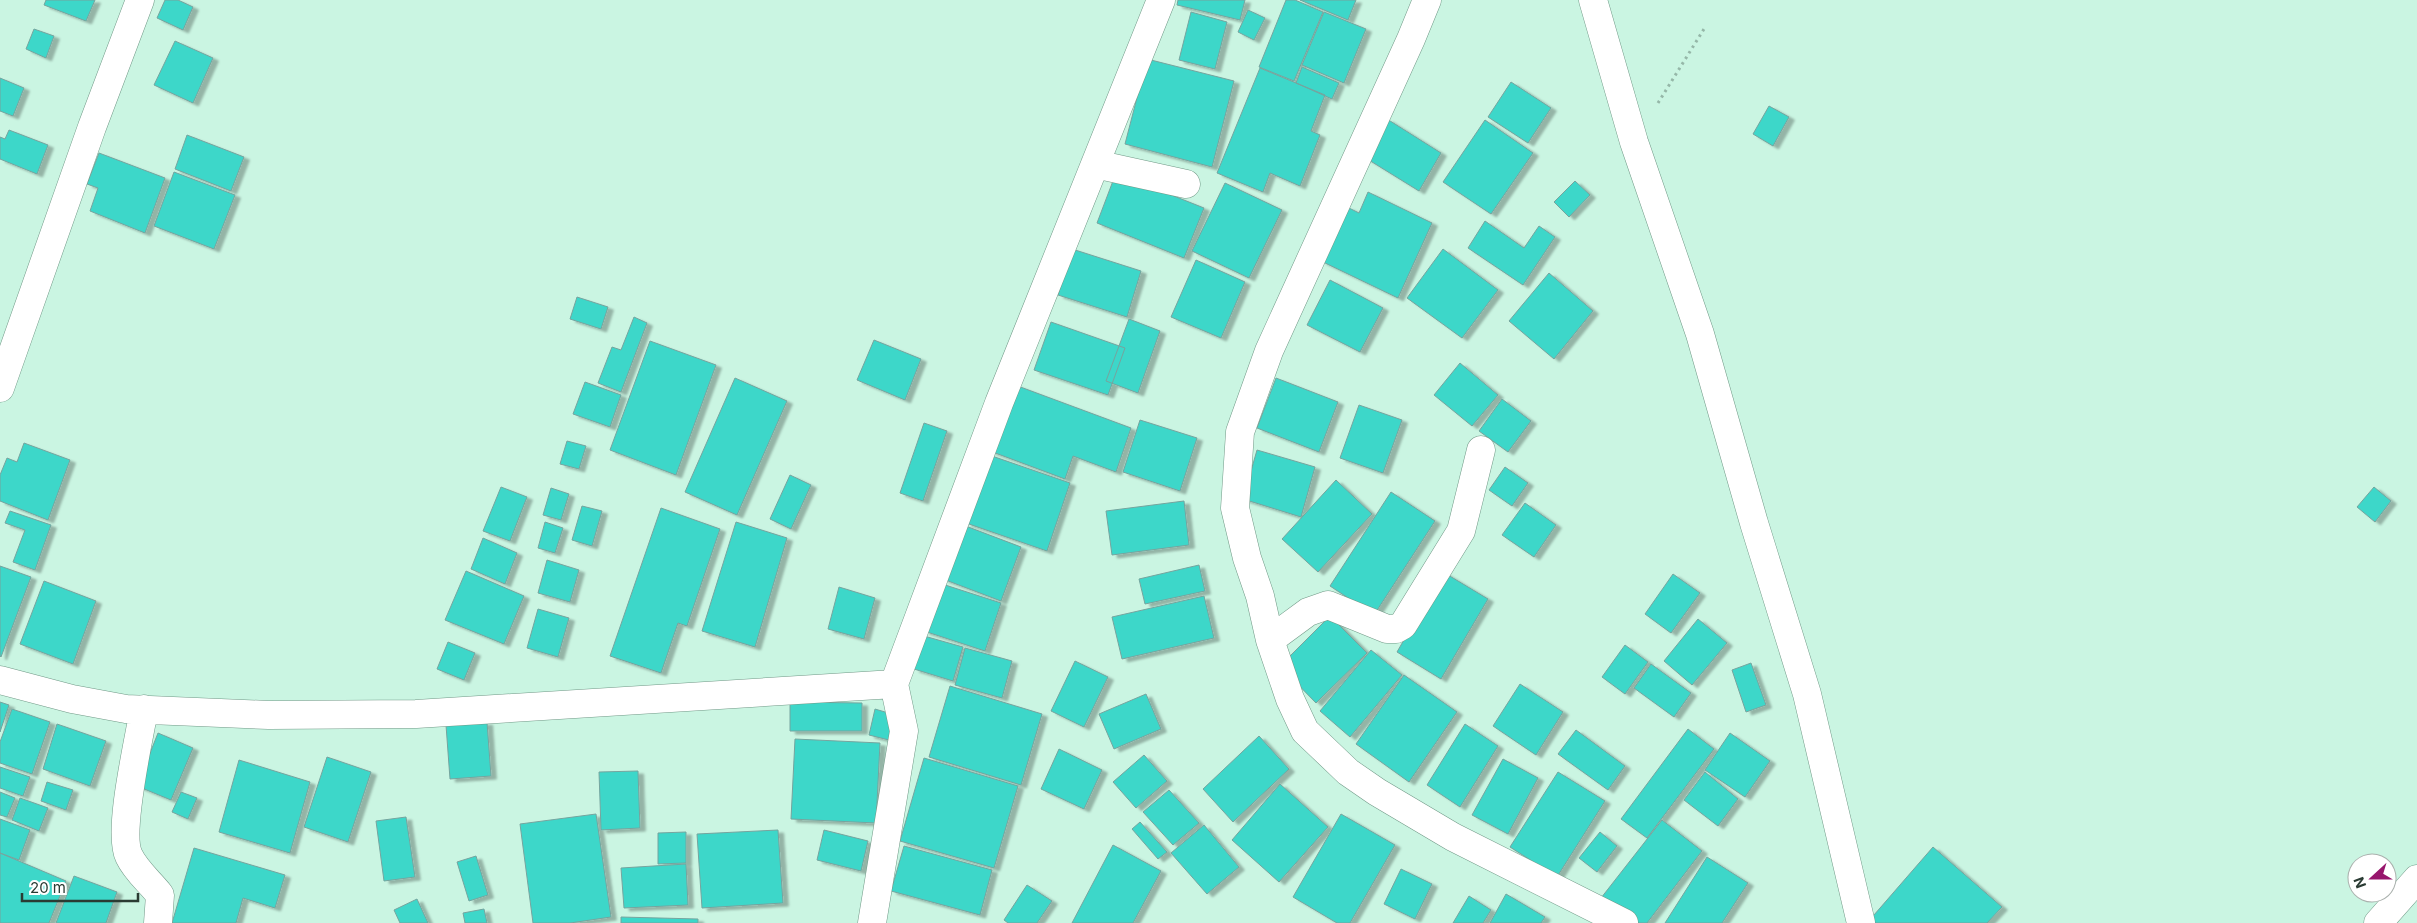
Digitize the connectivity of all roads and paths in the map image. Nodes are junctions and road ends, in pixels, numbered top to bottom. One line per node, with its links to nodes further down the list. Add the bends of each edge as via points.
1 (140, 0): 9 (street)
2 (1161, 0): 7 (street)
3 (1427, 0): 11 (street, via 1269,351 1240,432 1235,508)
4 (1593, 0): 6 (street)
5 (1704, 29): 6 (path)
6 (1634, 142): 19 (street, via 1700,334 1807,694)
7 (1095, 164): 8 (street); 13 (street, via 999,403)
8 (1186, 184)
9 (0, 388)
10 (1481, 450): 11 (street, via 1461,531 1403,625 1387,629 1328,605 1308,612)
11 (1270, 640): 18 (street, via 1290,699 1305,731 1348,772 1454,837)
12 (0, 680): 14 (street, via 72,699)
13 (894, 684): 14 (street, via 416,714 269,715); 17 (street, via 904,731)
14 (144, 709): 16 (street, via 125,812 128,854 137,870 160,895)
15 (2417, 879): 20 (street)
16 (158, 923)
17 (872, 923)
18 (1624, 923)
19 (1861, 923)
20 (2378, 923)

